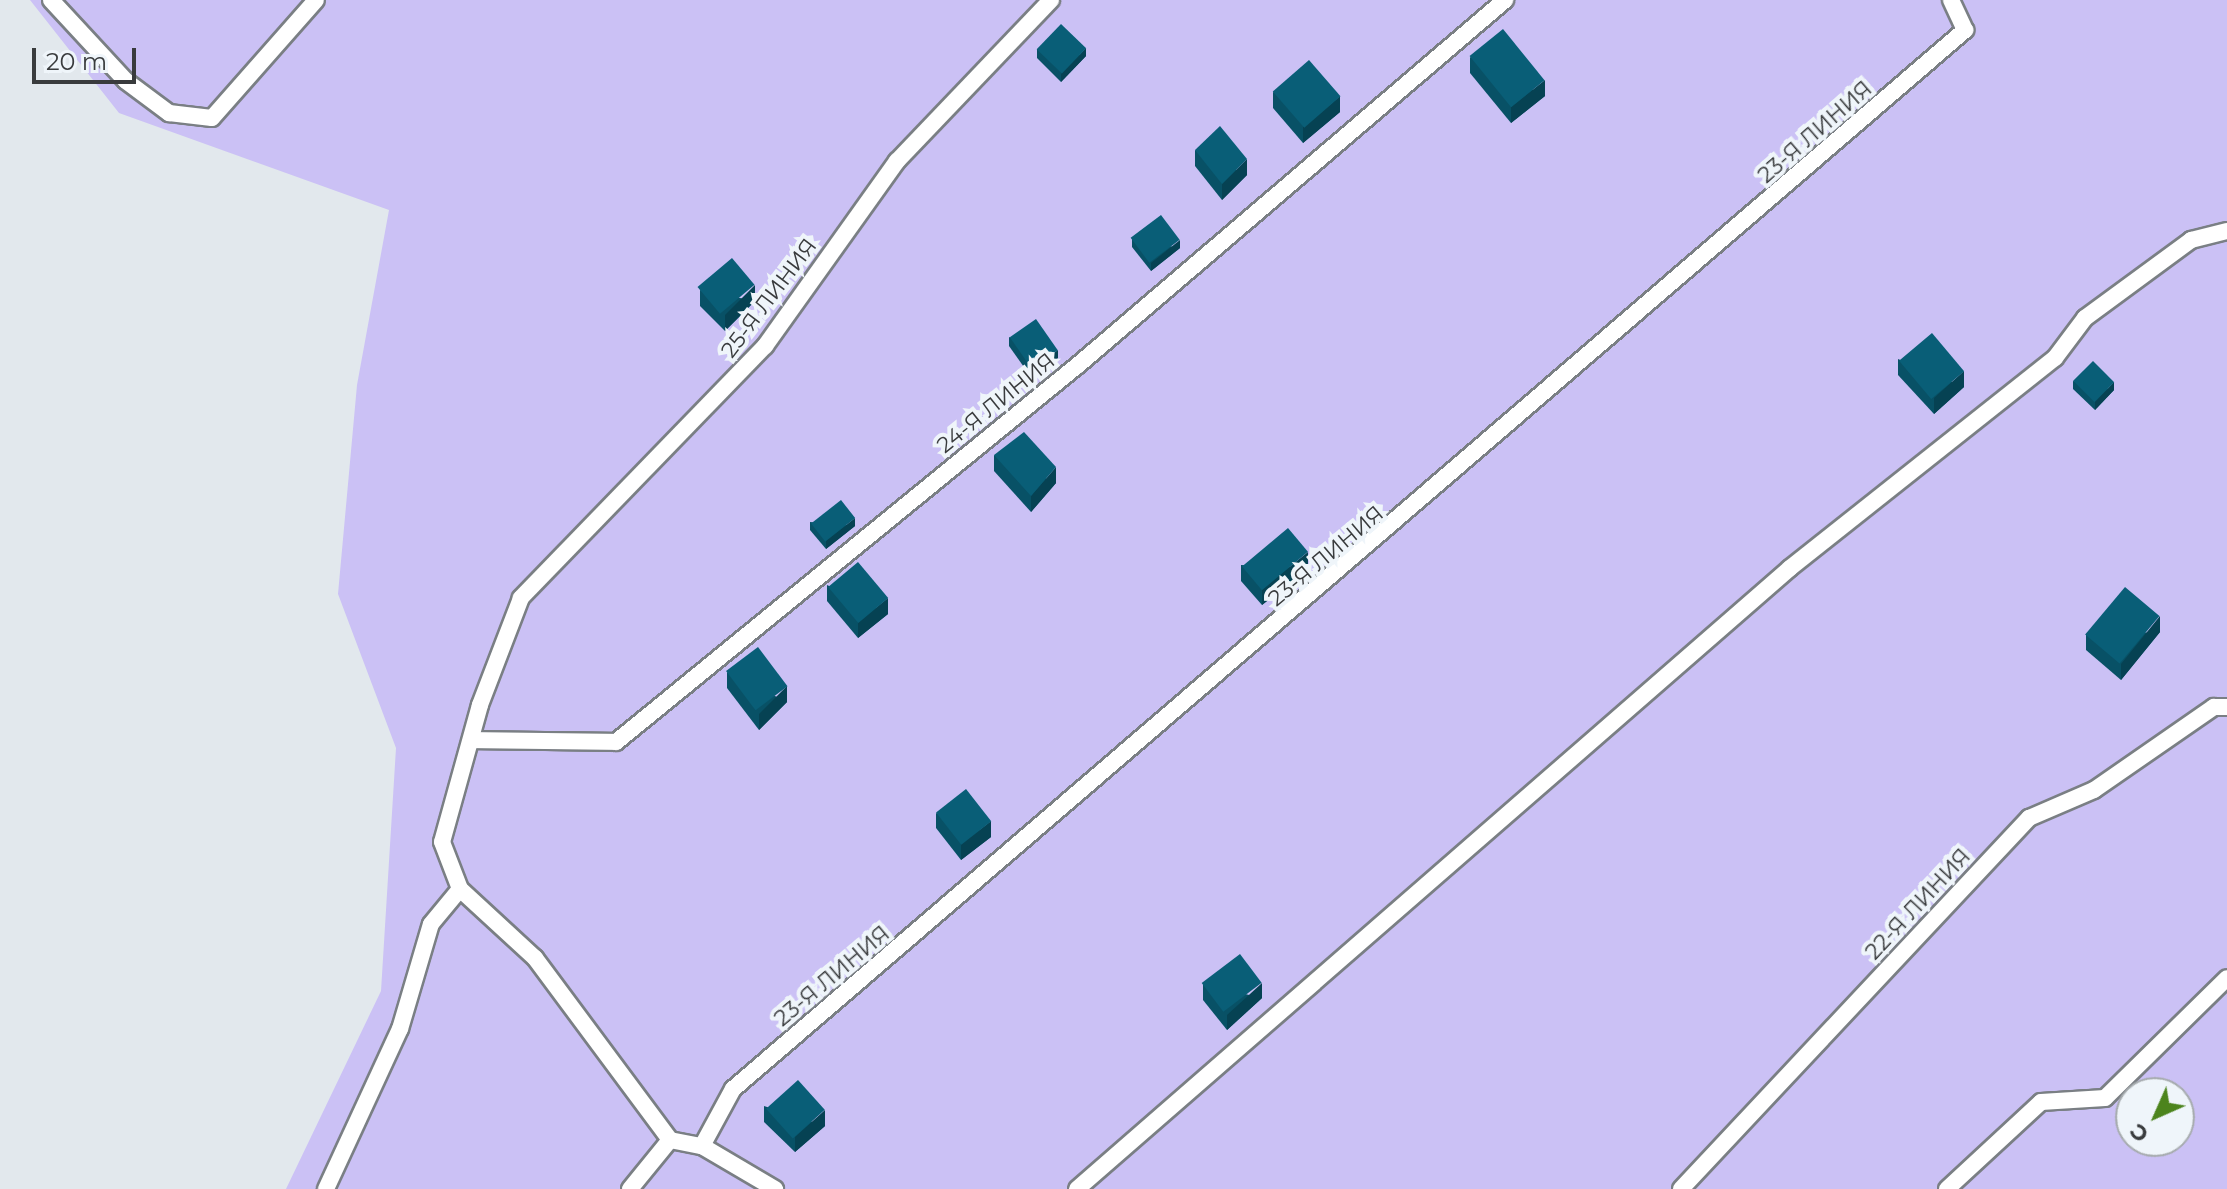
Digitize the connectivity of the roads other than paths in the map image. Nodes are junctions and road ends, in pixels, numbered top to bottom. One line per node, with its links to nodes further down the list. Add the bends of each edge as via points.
1 (51, 0): 2 (lane, via 126,81 169,113 212,118)
2 (316, 0)
3 (1505, 0): 8 (lane, 24-Я ЛИНИЯ, via 1078,365 616,742)
4 (1951, 0): 12 (lane, 23-Я ЛИНИЯ, via 1965,30 733,1089)
5 (1041, 4): 8 (lane, 25-Я ЛИНИЯ, via 897,161 765,346 521,598 480,705)
6 (2227, 231): 16 (lane, via 2191,240 2085,318 2055,358 1790,568)
7 (2227, 707): 17 (lane, 22-Я ЛИНИЯ, via 2214,707 2094,790 2029,818)
8 (474, 740): 9 (lane, via 442,842)
9 (460, 889): 11 (lane, via 535,958); 13 (lane, via 431,924 400,1029)
10 (2227, 978): 18 (lane, via 2105,1098 2041,1102)
11 (670, 1140): 12 (lane); 14 (lane)
12 (702, 1146): 15 (lane)
13 (326, 1189)
14 (630, 1189)
15 (775, 1189)
16 (1077, 1189)
17 (1681, 1189)
18 (1947, 1189)

